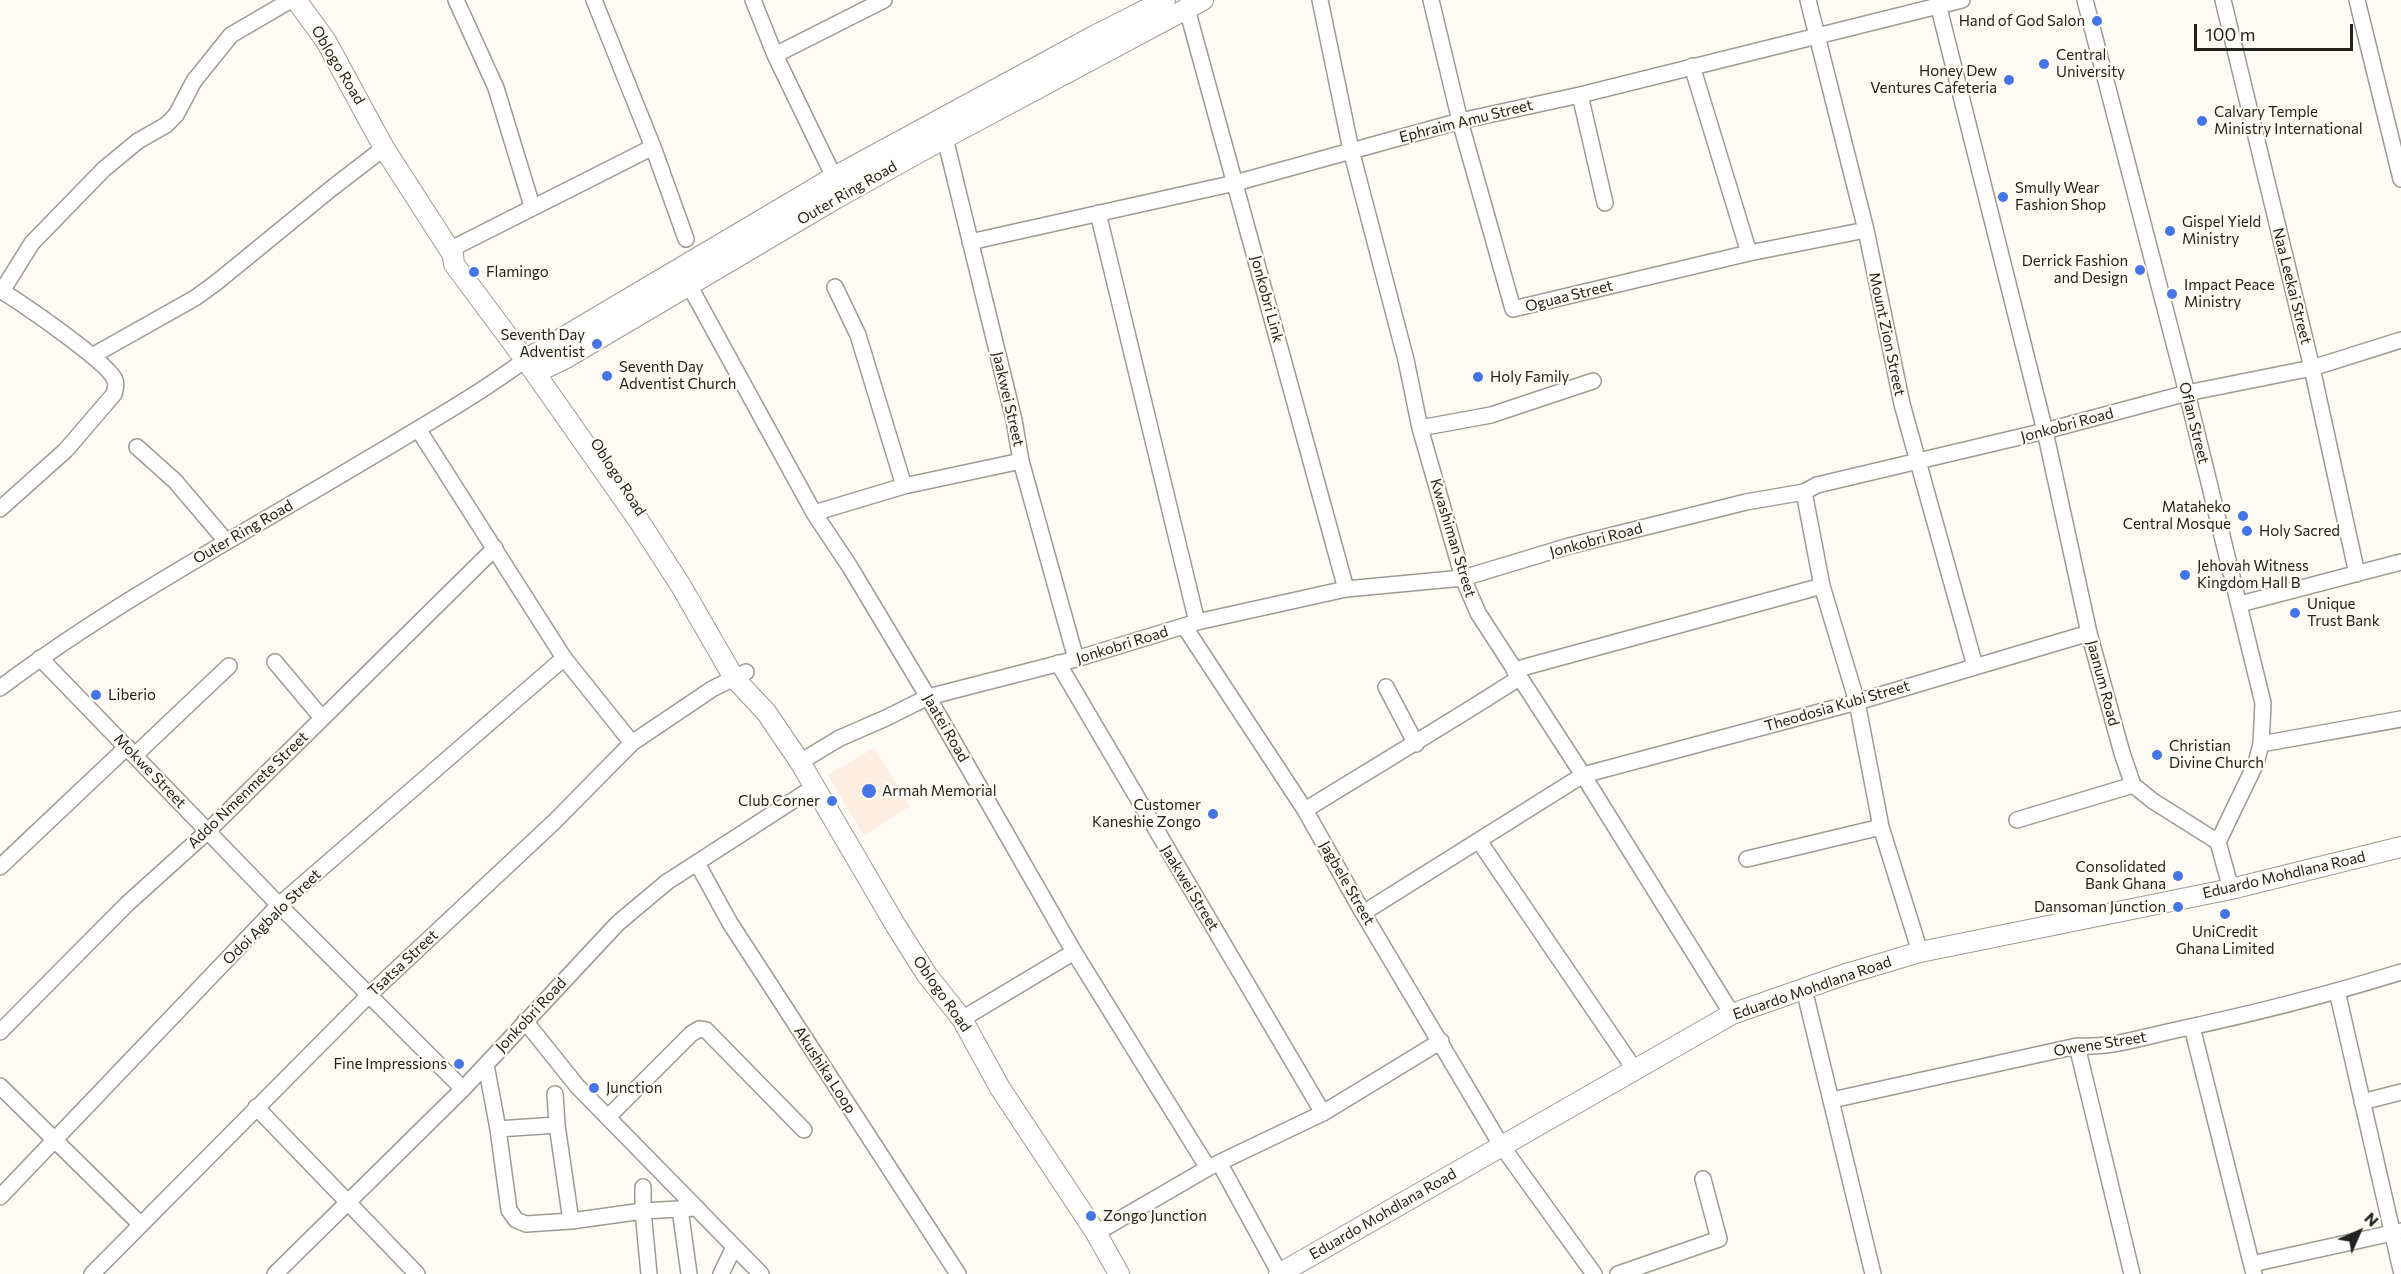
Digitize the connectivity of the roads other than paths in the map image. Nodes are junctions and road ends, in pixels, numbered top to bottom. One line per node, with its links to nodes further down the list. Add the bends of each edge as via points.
1 (291, 0): 39 (street, via 231,35 194,81 176,115 104,169 32,243)
2 (296, 0): 24 (main road, Oblogo Road, via 327,41)
3 (456, 0): 30 (street, via 496,88)
4 (594, 0): 23 (street)
5 (753, 0): 18 (street)
6 (884, 0): 18 (street)
7 (1165, 0): 26 (main road, Outer Ring Road)
8 (1320, 0): 25 (street, Kwashiman Street)
9 (1431, 0): 21 (street, Oguaa Street)
10 (1808, 0): 17 (street, Mount Zion Street)
11 (1962, 0): 15 (street, Ephraim Amu Street)
12 (2085, 0): 45 (street, Oflan Street)
13 (2223, 0): 43 (street, Naa Leekai Street)
14 (2357, 0): 27 (street)
15 (1937, 3): 17 (street, Ephraim Amu Street); 48 (street, Jaanum Road)
16 (1195, 4): 22 (main road, Outer Ring Road); 28 (street, Jonkobri Link)
17 (1817, 35): 19 (street, Ephraim Amu Street); 32 (street, Mount Zion Street)
18 (775, 55): 26 (street)
19 (1692, 66): 20 (street, Ephraim Amu Street); 36 (street)
20 (1580, 94): 21 (street, Ephraim Amu Street); 29 (street)
21 (1460, 121): 25 (street, Ephraim Amu Street); 36 (street, Oguaa Street, via 1513,309)
22 (945, 138): 34 (street, Jaakwei Street); 37 (main road, Outer Ring Road)
23 (653, 147): 30 (street); 33 (street)
24 (384, 148): 35 (main road, Oblogo Road); 41 (street, via 195,298)
25 (1351, 150): 28 (street, Ephraim Amu Street); 46 (street, Kwashiman Street)
26 (834, 177): 42 (main road, Outer Ring Road)
27 (2401, 179)
28 (1235, 183): 31 (street, Ephraim Amu Street); 62 (street, Jonkobri Link)
29 (1605, 203)
30 (532, 206): 35 (street)
31 (1098, 213): 34 (street, Ephraim Amu Street); 64 (street, Jagbele Street)
32 (1866, 230): 36 (street, Oguaa Street); 51 (street, Mount Zion Street, via 1902,404)
33 (686, 238)
34 (970, 242): 50 (street, Jaakwei Street)
35 (451, 252): 42 (main road, Oblogo Road, via 454,264)
36 (1749, 252)
37 (689, 285): 42 (main road, Outer Ring Road); 55 (street, Jaatei Road)
38 (835, 287): 52 (street, via 858,335)
39 (1, 290): 41 (street)
40 (2401, 340): 43 (street, Jonkobri Road)
41 (92, 356): 54 (street, via 115,379 114,394 66,450)
42 (535, 364): 47 (street, Outer Ring Road, via 491,384); 74 (main road, Oblogo Road)
43 (2312, 368): 45 (street, Jonkobri Road); 59 (street, Naa Leekai Street)
44 (1593, 381): 46 (street, via 1491,416)
45 (2187, 393): 48 (street, Jonkobri Road); 63 (street, Oflan Street)
46 (1420, 428): 60 (street, Kwashiman Street)
47 (418, 429): 56 (street, Outer Ring Road); 57 (street)
48 (2045, 431): 51 (street, Jonkobri Road); 65 (street, Jaanum Road)
49 (137, 447): 56 (street, via 175,481)
50 (1022, 461): 52 (street); 68 (street, Jaakwei Street)
51 (1919, 462): 53 (street, Jonkobri Road, via 1817,485); 72 (street, Mount Zion Street)
52 (904, 486): 55 (street)
53 (1804, 492): 60 (street, Jonkobri Road, via 1735,504); 61 (street)
54 (0, 509)
55 (814, 513): 77 (street, Jaatei Road)
56 (226, 542): 67 (street, Outer Ring Road)
57 (495, 548): 66 (street); 79 (street, Addo Nmenmete Street)
58 (2401, 562): 59 (street)
59 (2357, 574): 63 (street)
60 (1462, 578): 62 (street, Jonkobri Road); 73 (street, Kwashiman Street, via 1478,613)
61 (1822, 586): 73 (street); 78 (street)
62 (1346, 589): 64 (street, Jonkobri Road)
63 (2240, 604): 83 (street, Oflan Street, via 2263,703)
64 (1190, 624): 68 (street, Jonkobri Road); 89 (street, Jagbele Street)
65 (2089, 633): 72 (street, Theodosia Kubi Street); 87 (street, Jaanum Road)
66 (564, 657): 81 (street); 100 (street, Odoi Agbalo Street)
67 (40, 658): 76 (street, Outer Ring Road); 84 (street, Mokwe Street)
68 (1076, 659): 70 (street, Jonkobri Road)
69 (275, 662): 79 (street)
70 (1058, 663): 77 (street, Jonkobri Road); 124 (street, Jaakwei Street)
71 (229, 666): 84 (street)
72 (1975, 666): 78 (street, Theodosia Kubi Street)
73 (1517, 674): 82 (street); 86 (street, Kwashiman Street)
74 (740, 675): 81 (street, Tsatsa Street, via 668,716); 85 (main road, Oblogo Road)
75 (1386, 687): 82 (street)
76 (0, 688)
77 (928, 697): 85 (street, Jonkobri Road, via 840,738); 102 (street, Jaatei Road)
78 (1857, 702): 86 (street, Theodosia Kubi Street); 91 (street)
79 (322, 718): 92 (street, Addo Nmenmete Street)
80 (2401, 719): 83 (street)
81 (632, 743): 107 (street, Tsatsa Street, via 554,822)
82 (1416, 744): 89 (street)
83 (2261, 744): 94 (street, Oflan Street, via 2256,763)
84 (131, 751): 92 (street, Mokwe Street); 98 (street)
85 (800, 762): 88 (main road, Oblogo Road)
86 (1583, 775): 93 (street, Theodosia Kubi Street); 108 (street, Kwashiman Street)
87 (2133, 785): 90 (street); 94 (street)
88 (813, 788): 97 (street, Jonkobri Road); 109 (main road, Oblogo Road, via 927,975)
89 (1305, 810): 101 (street, Jagbele Street)
90 (2017, 820)
91 (1881, 827): 96 (street); 103 (street)
92 (208, 831): 100 (street, Mokwe Street); 112 (street, Addo Nmenmete Street, via 128,903)
93 (1479, 841): 101 (street, Theodosia Kubi Street); 116 (street)
94 (2218, 842): 99 (street)
95 (2401, 848): 99 (main road, Eduardo Mohdlana Road)
96 (1747, 859)
97 (697, 863): 110 (street, Jonkobri Road, via 667,882 618,923); 153 (street, Akushika Loop, via 730,923)
98 (0, 867)
99 (2231, 889): 103 (main road, Eduardo Mohdlana Road)
100 (279, 905): 107 (street, Mokwe Street); 129 (street, Odoi Agbalo Street)
101 (1363, 913): 113 (street, Jagbele Street)
102 (1074, 952): 109 (street); 131 (street, Jaatei Road)
103 (1920, 952): 105 (main road, Eduardo Mohdlana Road)
104 (2401, 972): 106 (street, Owene Street)
105 (1804, 989): 108 (main road, Eduardo Mohdlana Road); 121 (street)
106 (2337, 991): 111 (street, Owene Street); 122 (street)
107 (369, 995): 118 (street, Mokwe Street); 123 (street, Tsatsa Street)
108 (1732, 1014): 116 (main road, Eduardo Mohdlana Road)
109 (962, 1019): 142 (main road, Oblogo Road, via 1000,1088)
110 (525, 1021): 115 (street, Jonkobri Road); 125 (street, via 577,1086)
111 (2192, 1027): 114 (street, Owene Street, via 2098,1047); 144 (street)
112 (0, 1032)
113 (1441, 1041): 124 (street); 130 (street, Jagbele Street)
114 (2077, 1046): 121 (street, Owene Street); 159 (street)
115 (486, 1065): 118 (street, Jonkobri Road); 127 (street)
116 (1635, 1070): 130 (main road, Eduardo Mohdlana Road)
117 (0, 1086): 129 (street)
118 (463, 1089): 135 (street, Jonkobri Road)
119 (2401, 1092): 122 (street)
120 (555, 1094): 126 (street)
121 (1832, 1100): 158 (street)
122 (2362, 1102): 141 (street)
123 (256, 1107): 135 (street); 140 (street, Tsatsa Street)
124 (1323, 1113): 131 (street)
125 (608, 1117): 128 (street, via 699,1029 706,1030); 136 (street)
126 (557, 1125): 127 (street); 139 (street)
127 (498, 1129): 139 (street, via 509,1210 516,1220 526,1224)
128 (804, 1130)
129 (55, 1140): 134 (street, Odoi Agbalo Street); 140 (street)
130 (1502, 1145): 155 (main road, Eduardo Mohdlana Road); 156 (street, Jagbele Street)
131 (1214, 1166): 142 (street); 155 (street, Jaatei Road)
132 (1703, 1179): 157 (street, via 1719,1239)
133 (643, 1187): 138 (street)
134 (0, 1197)
135 (347, 1202): 147 (street, Jonkobri Road); 148 (street)
136 (697, 1208): 137 (street); 143 (street)
137 (680, 1209): 138 (street); 150 (street)
138 (643, 1211): 139 (street); 149 (street)
139 (571, 1221)
140 (140, 1224): 146 (street, Tsatsa Street)
141 (2397, 1232): 144 (street); 145 (street)
142 (1096, 1233): 154 (main road, Oblogo Road)
143 (734, 1247): 151 (street); 152 (street)
144 (2253, 1269)
145 (2401, 1270)
146 (92, 1274)
147 (275, 1274)
148 (417, 1274)
149 (649, 1274)
150 (689, 1274)
151 (721, 1274)
152 (761, 1274)
153 (958, 1274)
154 (1119, 1274)
155 (1279, 1274)
156 (1594, 1274)
157 (1618, 1274)
158 (1873, 1274)
159 (2132, 1274)

